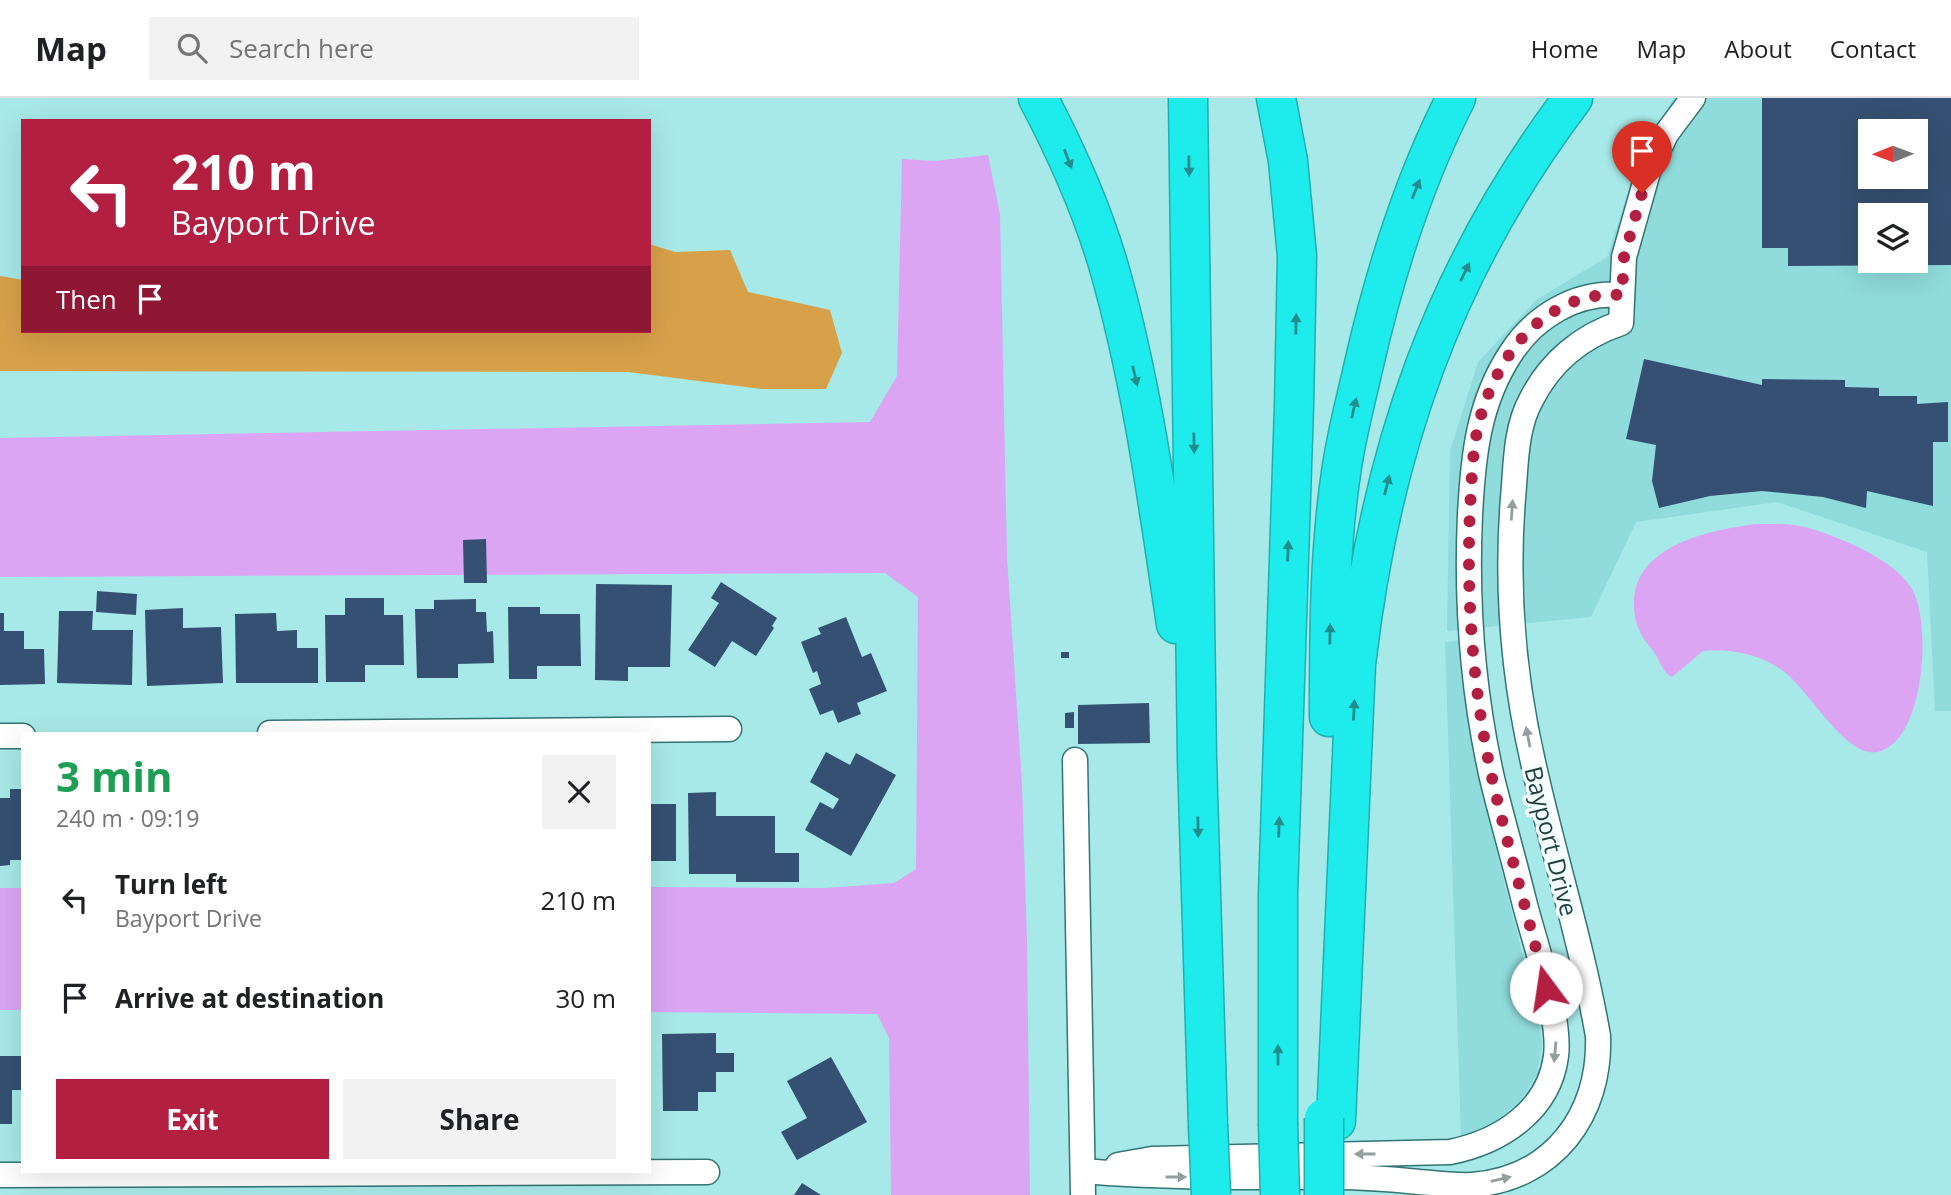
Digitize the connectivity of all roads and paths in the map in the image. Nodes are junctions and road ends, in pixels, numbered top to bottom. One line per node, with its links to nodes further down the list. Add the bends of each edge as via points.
1 (1038, 98): 12 (highway, one-way to 12, via 1065,150 1108,263 1143,410)
2 (1188, 98): 12 (highway, one-way to 12)
3 (1276, 98): 23 (highway, one-way to 3, bridge, via 1278,894 1297,256 1288,161)
4 (1456, 98): 14 (highway, one-way to 4, via 1330,605 1341,474 1380,296 1411,201)
5 (1573, 98): 14 (highway, one-way to 5, via 1356,664 1377,525 1406,414 1455,293 1516,178)
6 (1693, 98): 7 (street, Bayport Drive, via 1666,134 1648,172 1624,257)
7 (1622, 295): 15 (street, Bayport Drive, one-way to 15, via 1599,294 1577,300 1532,328 1494,382 1477,432 1469,579 1477,686 1492,778 1553,1013 1556,1055 1546,1088 1518,1122 1476,1146); 21 (street, Bayport Drive, one-way to 7, via 1509,1178 1541,1162 1579,1122 1597,1074 1594,1012 1532,761 1517,678 1510,556 1519,438 1529,402 1547,374 1574,347 1621,323)
8 (729, 729): 9 (street)
9 (385, 732)
10 (0, 736): 11 (street)
11 (21, 736)
12 (1197, 759): 22 (highway, one-way to 22, bridge)
13 (1075, 760): 20 (street)
14 (1330, 1120): 24 (highway, bridge); 25 (highway)
15 (1433, 1153): 20 (street, Bayport Drive, one-way to 20, via 1152,1159); 21 (street)
16 (651, 1172): 17 (street)
17 (707, 1172)
18 (471, 1173): 19 (street)
19 (0, 1175)
20 (1083, 1183): 21 (street, Bayport Drive, one-way to 21, via 1153,1177 1357,1177)
21 (1433, 1189)
22 (1211, 1195)
23 (1279, 1195)
24 (1324, 1195)
25 (1331, 1195)

